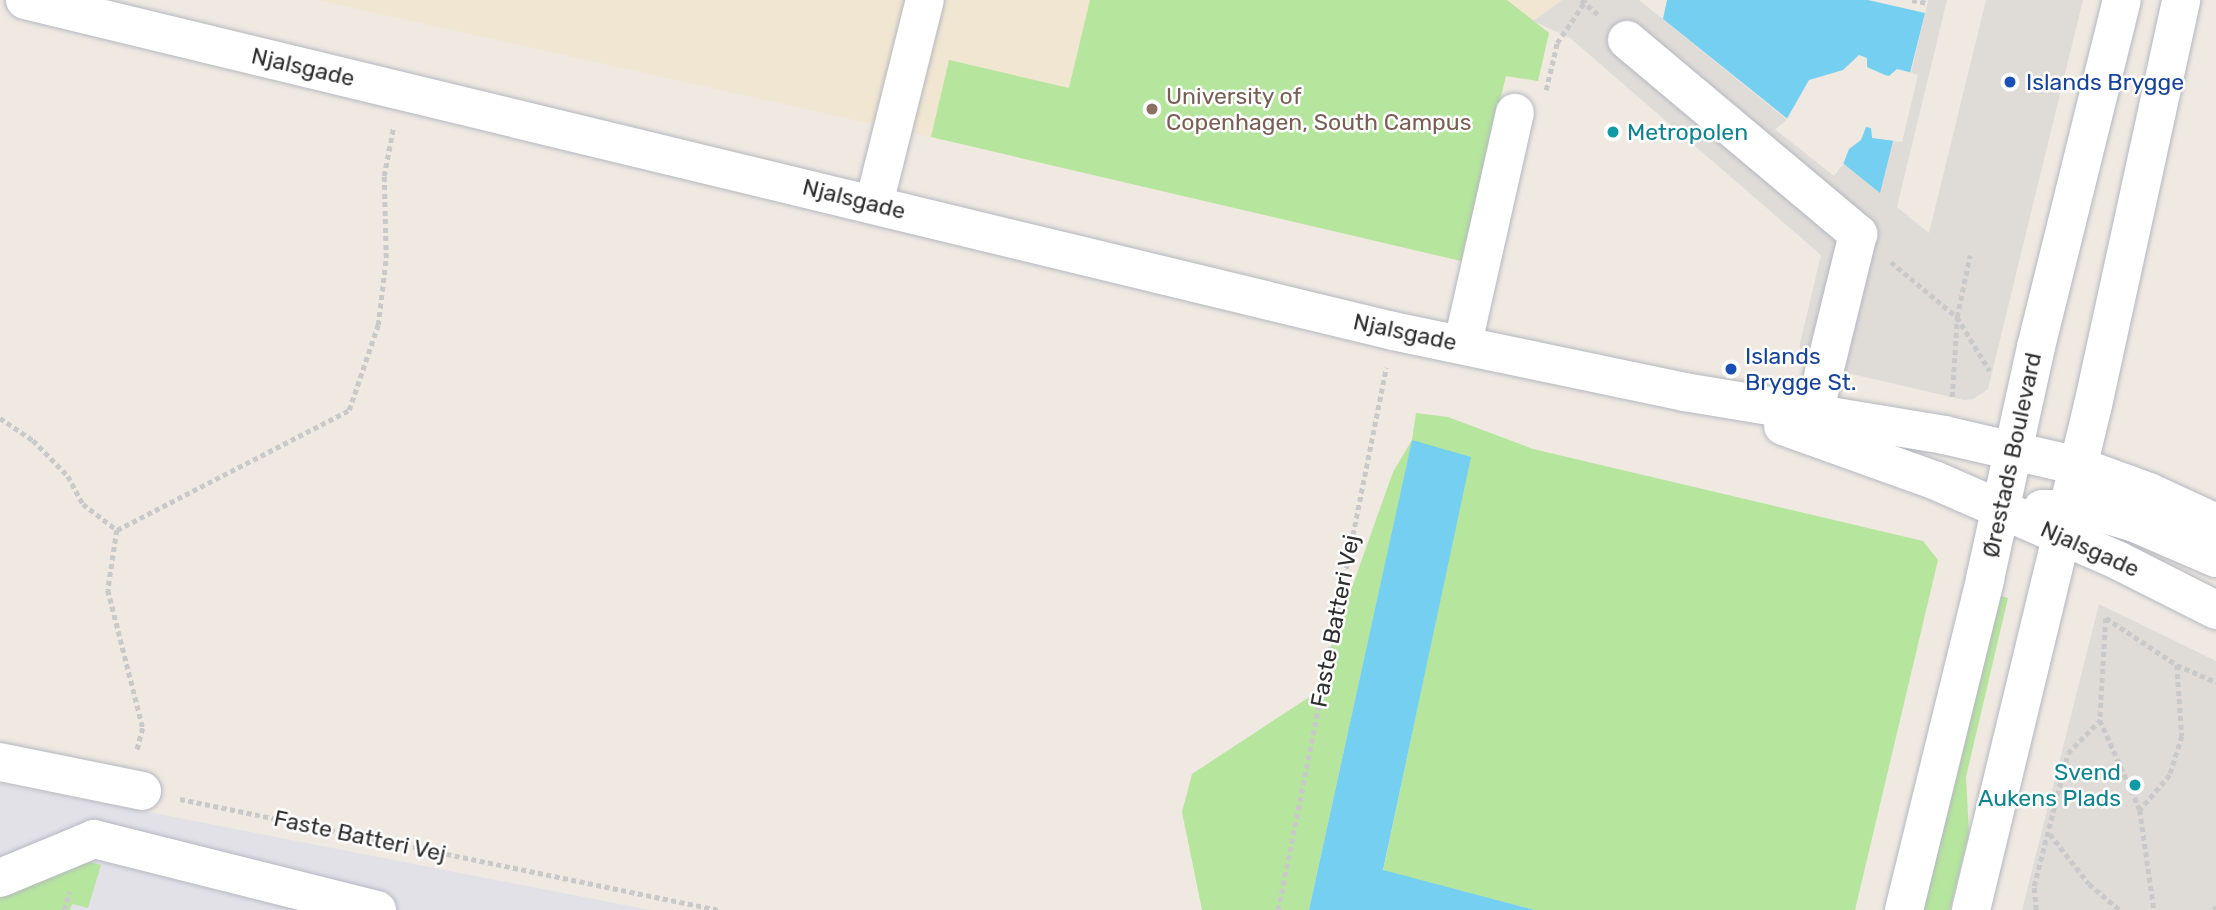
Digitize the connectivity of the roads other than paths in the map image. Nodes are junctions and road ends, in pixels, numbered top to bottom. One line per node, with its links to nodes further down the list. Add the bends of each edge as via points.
1 (25, 0): 7 (street, Njalsgade)
2 (925, 0): 7 (street)
3 (2122, 0): 11 (street, Ørestads Boulevard)
4 (2180, 0): 12 (street)
5 (1627, 40): 10 (street, via 1858,234)
6 (1515, 113): 8 (street)
7 (874, 204): 8 (street, Njalsgade, via 1393,331)
8 (1463, 344): 9 (street, Njalsgade)
9 (1685, 392): 10 (street, Njalsgade); 13 (street, Njalsgade, via 1934,480)
10 (1814, 413): 11 (street, Njalsgade, via 1944,435)
11 (2012, 452): 12 (street, Njalsgade); 13 (street, Ørestads Boulevard)
12 (2078, 466): 14 (street); 15 (street, Njalsgade)
13 (2004, 522): 14 (street, Njalsgade); 24 (street, Ørestads Boulevard)
14 (2065, 522): 16 (street, via 2088,509 2135,523); 17 (street, Njalsgade); 25 (street)
15 (2216, 523)
16 (2216, 558)
17 (2119, 561): 18 (street); 19 (street, Njalsgade)
18 (2216, 596)
19 (2216, 610)
20 (0, 762): 21 (street)
21 (134, 790)
22 (0, 878): 23 (street, via 94,839)
23 (377, 910)
24 (1904, 910)
25 (1971, 910)

